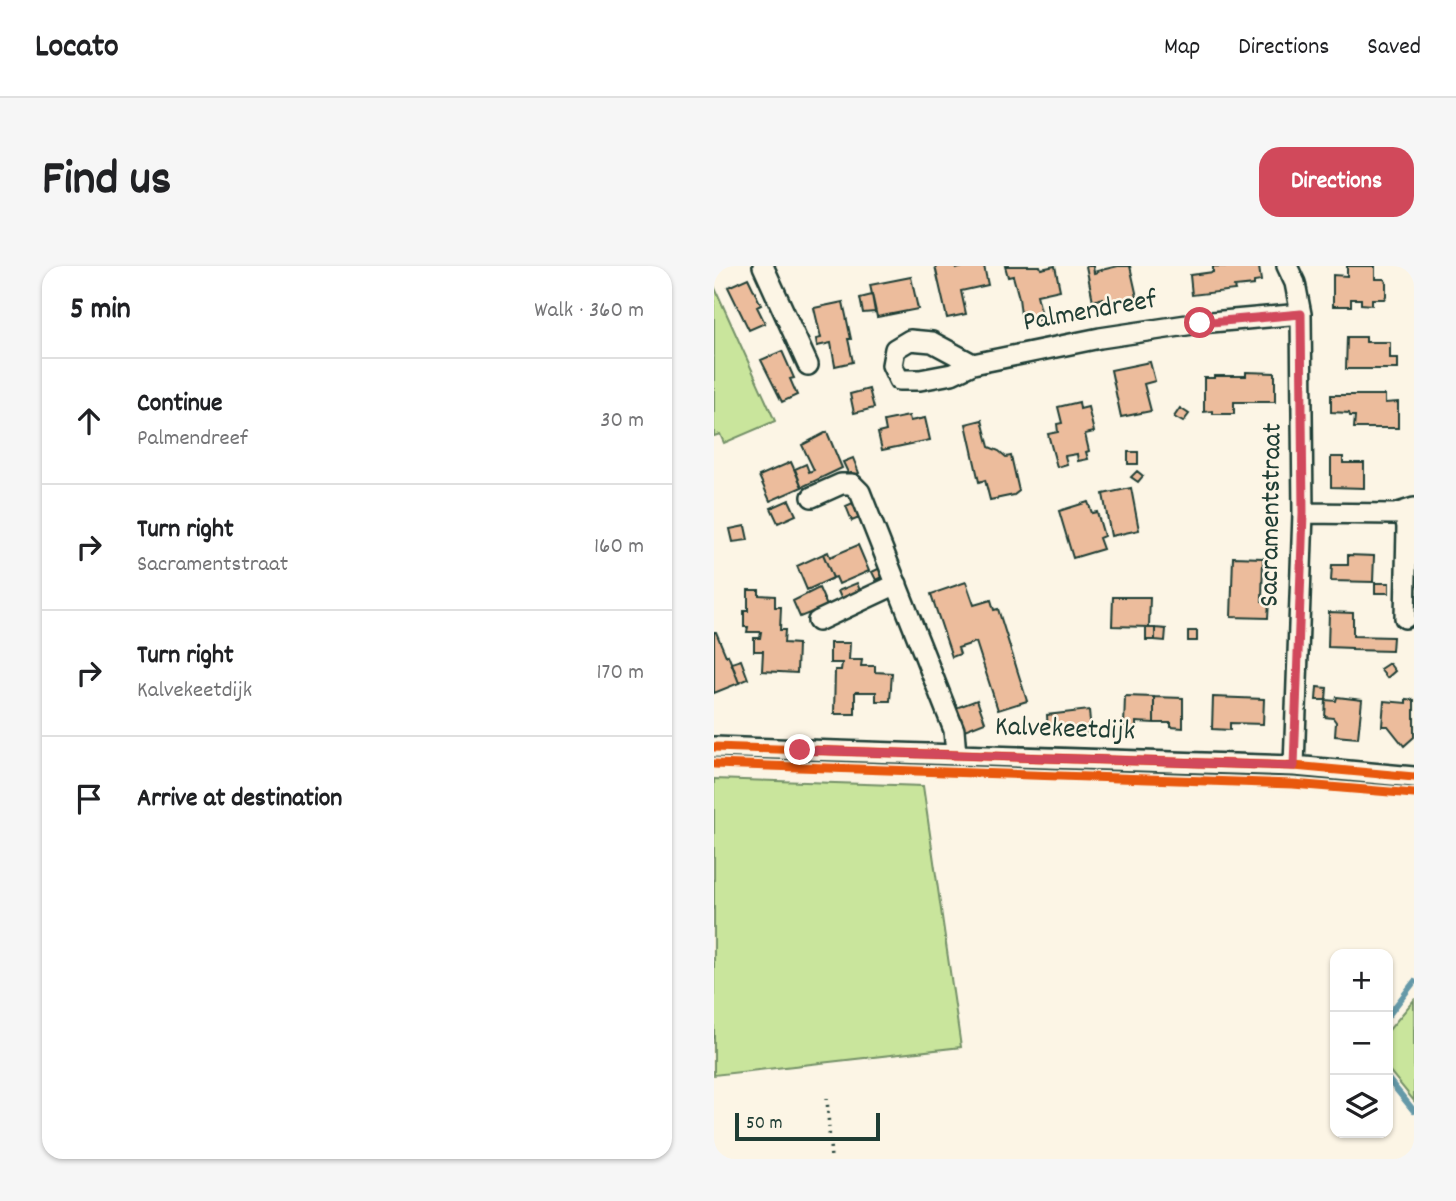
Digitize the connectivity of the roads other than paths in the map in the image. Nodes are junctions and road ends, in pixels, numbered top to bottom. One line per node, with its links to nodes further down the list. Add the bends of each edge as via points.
1 (763, 266): 5 (street)
2 (1287, 266): 3 (street, Sacramentstraat)
3 (1301, 314): 4 (street, Palmendreef, via 1100,338); 8 (street, Sacramentstraat)
4 (973, 364)
5 (808, 365)
6 (812, 497): 9 (street, via 841,484 852,484 860,492)
7 (1409, 510): 8 (street, via 1395,514); 10 (street)
8 (1303, 513): 14 (street, Sacramentstraat)
9 (897, 584): 11 (street); 13 (street, via 954,730)
10 (1405, 618)
11 (818, 621)
12 (714, 747): 13 (street, Kalvekeetdijk)
13 (956, 755): 14 (street, Kalvekeetdijk)
14 (1294, 766): 15 (street, Kalvekeetdijk)
15 (1414, 777)

